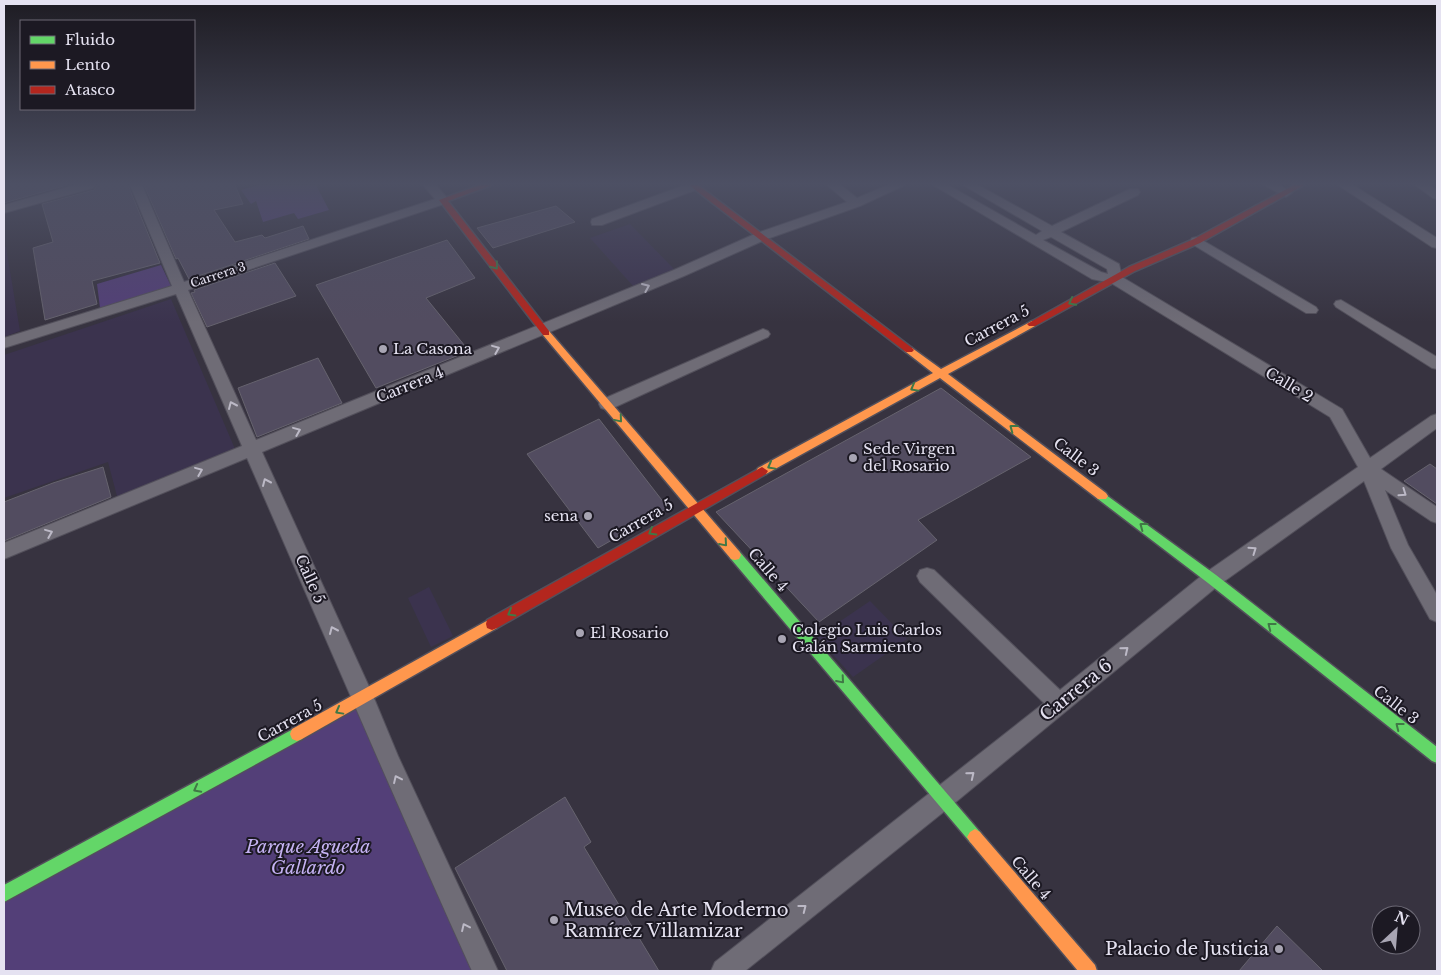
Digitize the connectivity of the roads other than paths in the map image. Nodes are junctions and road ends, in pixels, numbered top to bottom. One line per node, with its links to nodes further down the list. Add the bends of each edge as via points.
1 (155, 230): 16 (street, Calle 5)
2 (352, 230): 16 (street, Carrera 3)
3 (467, 230): 19 (main road, Calle 4, one-way to 19)
4 (754, 230): 11 (main road, Calle 3)
5 (778, 230): 11 (street, Carrera 4)
6 (1018, 230): 12 (street, Calle 2)
7 (1053, 230): 10 (street)
8 (1216, 230): 13 (main road, Carrera 5)
9 (1416, 230): 14 (street)
10 (1050, 232): 12 (street); 15 (street, Calle 2, via 1114,267)
11 (762, 236): 19 (street, Carrera 4, one-way to 11); 23 (main road, Calle 3)
12 (1035, 240): 15 (street, Calle 2, via 1097,276)
13 (1197, 241): 15 (main road, Carrera 5); 18 (street)
14 (1437, 244)
15 (1115, 279): 23 (main road, Carrera 5, one-way to 23); 27 (street, Calle 2, via 1336,413)
16 (180, 288): 21 (street, Carrera 3); 26 (street, Calle 5, one-way to 16)
17 (1342, 304): 22 (street)
18 (1311, 310)
19 (543, 329): 24 (main road, Calle 4); 26 (street, Carrera 4, one-way to 19)
20 (763, 334): 24 (street)
21 (4, 343)
22 (1437, 364)
23 (940, 374): 28 (main road, Carrera 5, one-way to 28); 32 (main road, Calle 3, one-way to 23)
24 (607, 404): 28 (main road, Calle 4, one-way to 28)
25 (1437, 420): 27 (street, Carrera 6)
26 (252, 450): 30 (street, Carrera 4, one-way to 26); 34 (street, Calle 5, one-way to 26)
27 (1368, 469): 29 (street, Calle 2, one-way to 29); 32 (street, Carrera 6, one-way to 27); 33 (street, via 1400,548)
28 (694, 508): 34 (main road, Carrera 5, one-way to 34); 37 (main road, Calle 4, one-way to 37)
29 (1437, 516)
30 (4, 551)
31 (927, 576): 35 (street)
32 (1212, 579): 35 (street, Carrera 6, one-way to 32); 36 (main road, Calle 3, one-way to 32)
33 (1437, 613)
34 (363, 698): 38 (main road, Carrera 5, one-way to 38); 39 (street, Calle 5, one-way to 34)
35 (1060, 703): 37 (street, Carrera 6, one-way to 35)
36 (1437, 756)
37 (943, 798): 40 (street, Carrera 6, one-way to 37); 41 (main road, Calle 4)
38 (4, 894)
39 (485, 971)
40 (724, 971)
41 (1089, 971)

